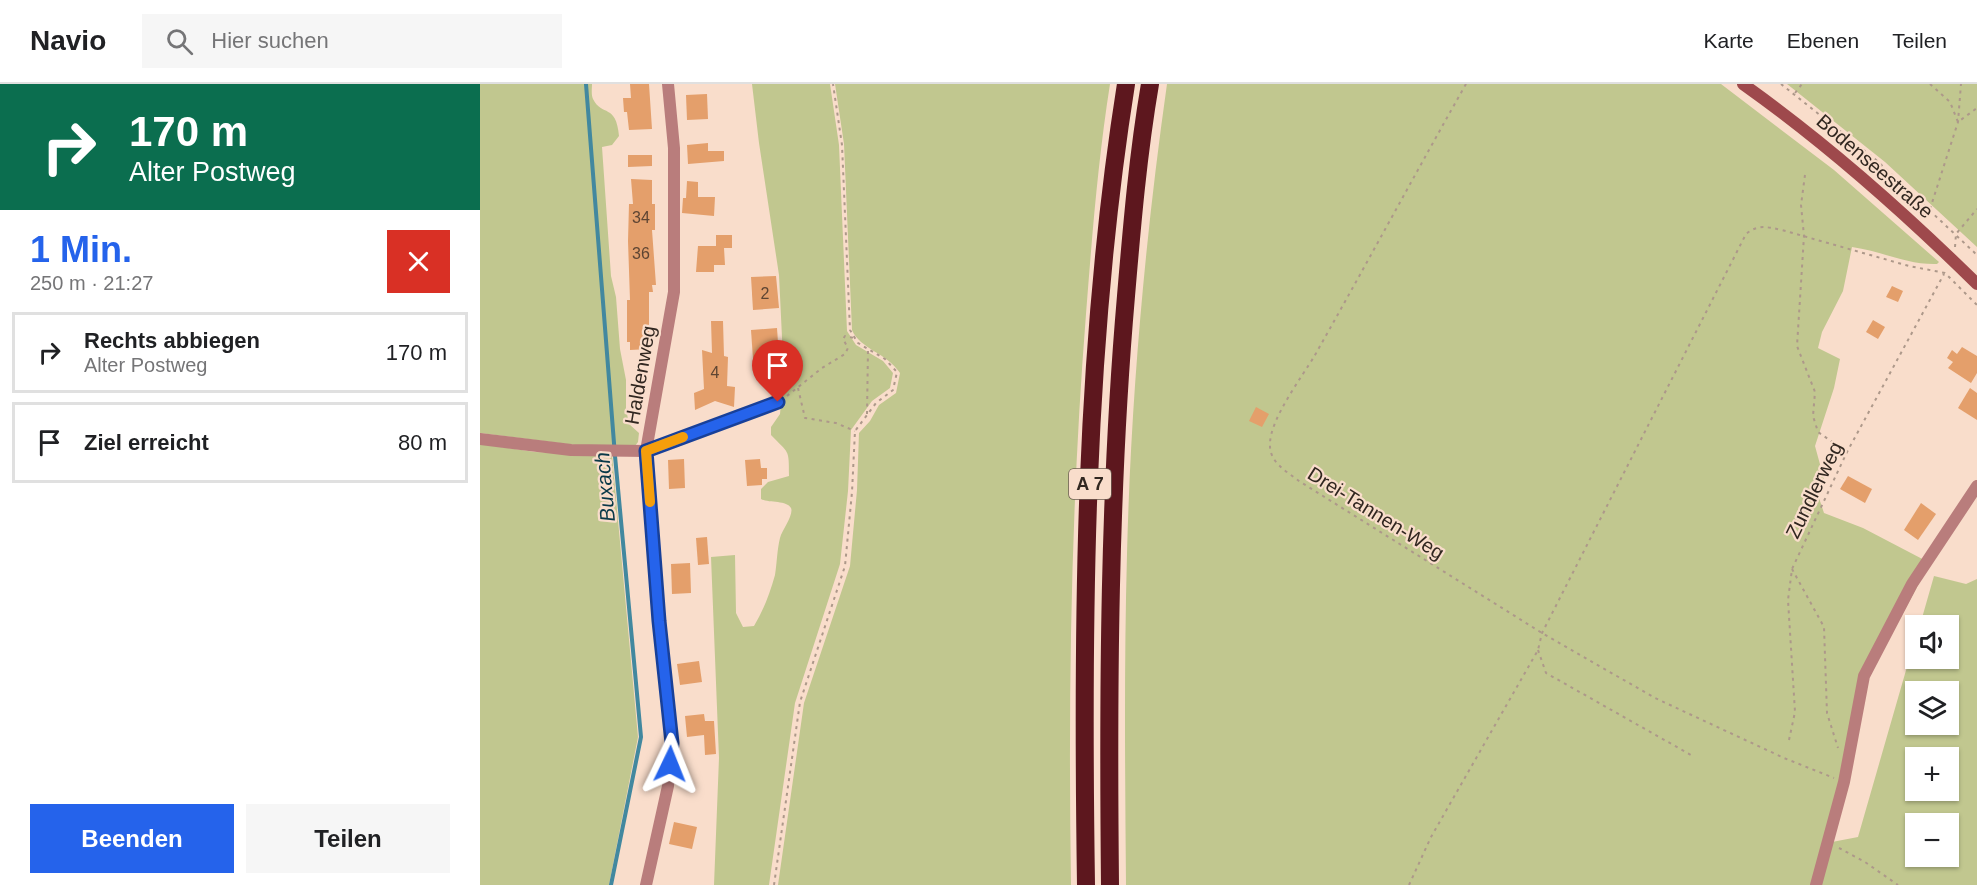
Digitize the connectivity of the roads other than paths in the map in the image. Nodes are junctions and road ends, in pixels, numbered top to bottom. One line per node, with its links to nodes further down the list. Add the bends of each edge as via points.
1 (668, 84): 8 (street, Haldenweg, via 674,148 674,292)
2 (1126, 84): 11 (highway, A 7, via 1106,241 1087,544)
3 (1150, 84): 12 (highway, A 7, via 1131,235 1115,448 1109,665)
4 (1743, 84): 5 (main road, Bodenseestraße, via 1884,197)
5 (1977, 284)
6 (778, 402): 8 (street)
7 (480, 439): 8 (street, via 552,448)
8 (646, 451): 10 (street, Haldenweg, via 672,743 668,786)
9 (1977, 486): 13 (street, via 1912,584 1864,676 1845,778)
10 (646, 885)
11 (1086, 885)
12 (1110, 885)
13 (1816, 885)

